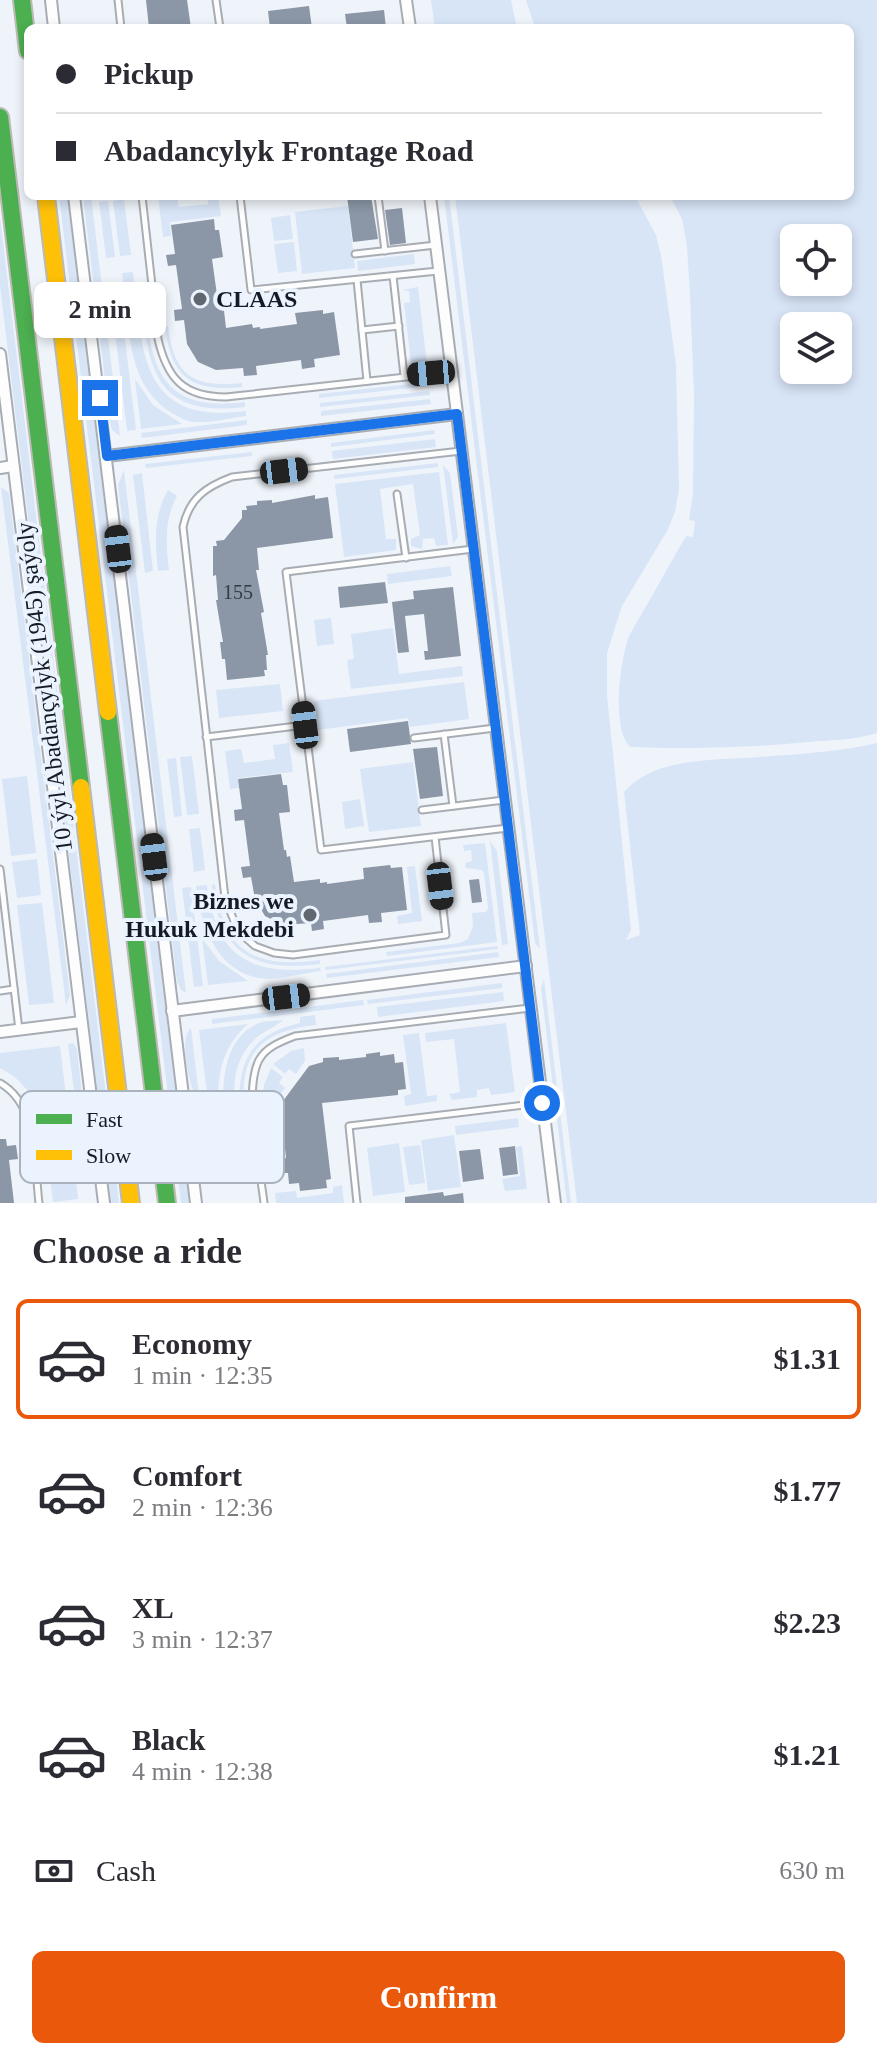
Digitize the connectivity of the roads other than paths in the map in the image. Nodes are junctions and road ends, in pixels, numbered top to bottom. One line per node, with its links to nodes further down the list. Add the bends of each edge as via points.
1 (22, 0): 6 (main road)
2 (51, 0): 7 (street)
3 (118, 0): 8 (lane)
4 (216, 0): 9 (lane)
5 (406, 0): 10 (street)
6 (25, 24)
7 (54, 24)
8 (121, 24)
9 (219, 24)
10 (409, 24)
11 (0, 117): 59 (main road, 10 ýyl Abadançylyk (1945) şaýoly)
12 (46, 200): 60 (main road)
13 (75, 200): 32 (street)
14 (142, 200): 29 (lane, via 158,339 166,366 181,385 200,395 226,397)
15 (240, 200): 23 (lane, via 251,290)
16 (379, 200): 19 (lane)
17 (430, 200): 18 (street)
18 (436, 245): 19 (lane); 21 (street)
19 (385, 251): 20 (lane)
20 (355, 254)
21 (440, 271): 22 (lane); 27 (street)
22 (393, 276): 23 (lane); 24 (lane)
23 (357, 280): 25 (lane)
24 (399, 326): 25 (lane); 28 (lane)
25 (362, 330): 29 (lane)
26 (0, 354): 33 (street)
27 (452, 372): 28 (lane); 30 (street)
28 (404, 376): 29 (lane)
29 (367, 381)
30 (457, 414): 31 (street); 32 (street)
31 (462, 451): 36 (street); 41 (lane, via 232,477 197,496 186,512 183,542)
32 (107, 456): 53 (street)
33 (13, 466): 34 (street); 54 (street)
34 (0, 468)
35 (397, 494): 37 (lane)
36 (474, 549): 37 (lane); 39 (street)
37 (406, 558): 38 (lane, via 286,572)
38 (305, 725): 41 (lane); 47 (lane, via 321,850)
39 (496, 727): 40 (lane); 43 (street)
40 (444, 734): 42 (lane); 44 (lane)
41 (206, 737): 47 (lane, via 225,898 239,930 255,946 293,955 446,935)
42 (414, 738)
43 (505, 799): 44 (lane); 46 (street)
44 (453, 806): 45 (lane)
45 (422, 810)
46 (508, 828): 47 (lane); 49 (street)
47 (435, 837)
48 (0, 869): 50 (lane)
49 (526, 966): 52 (street); 53 (street)
50 (14, 989): 51 (lane); 55 (lane)
51 (0, 991)
52 (531, 1008): 62 (lane, via 295,1036 260,1060); 64 (street)
53 (172, 1011): 61 (street)
54 (81, 1022): 55 (street); 58 (street)
55 (19, 1030): 56 (street)
56 (0, 1032)
57 (0, 1083): 63 (lane)
58 (90, 1091)
59 (117, 1091)
60 (154, 1091)
61 (182, 1091)
62 (252, 1091)
63 (20, 1100)
64 (542, 1103): 77 (lane, via 349,1126); 78 (street)
65 (37, 1183): 71 (lane)
66 (101, 1183): 72 (street)
67 (129, 1183): 73 (main road, 10 ýyl Abadançylyk (1945) şaýoly)
68 (165, 1183): 74 (main road)
69 (194, 1183): 75 (street)
70 (262, 1183): 76 (lane)
71 (39, 1203)
72 (104, 1203)
73 (131, 1203)
74 (167, 1203)
75 (196, 1203)
76 (264, 1203)
77 (357, 1203)
78 (555, 1203)

